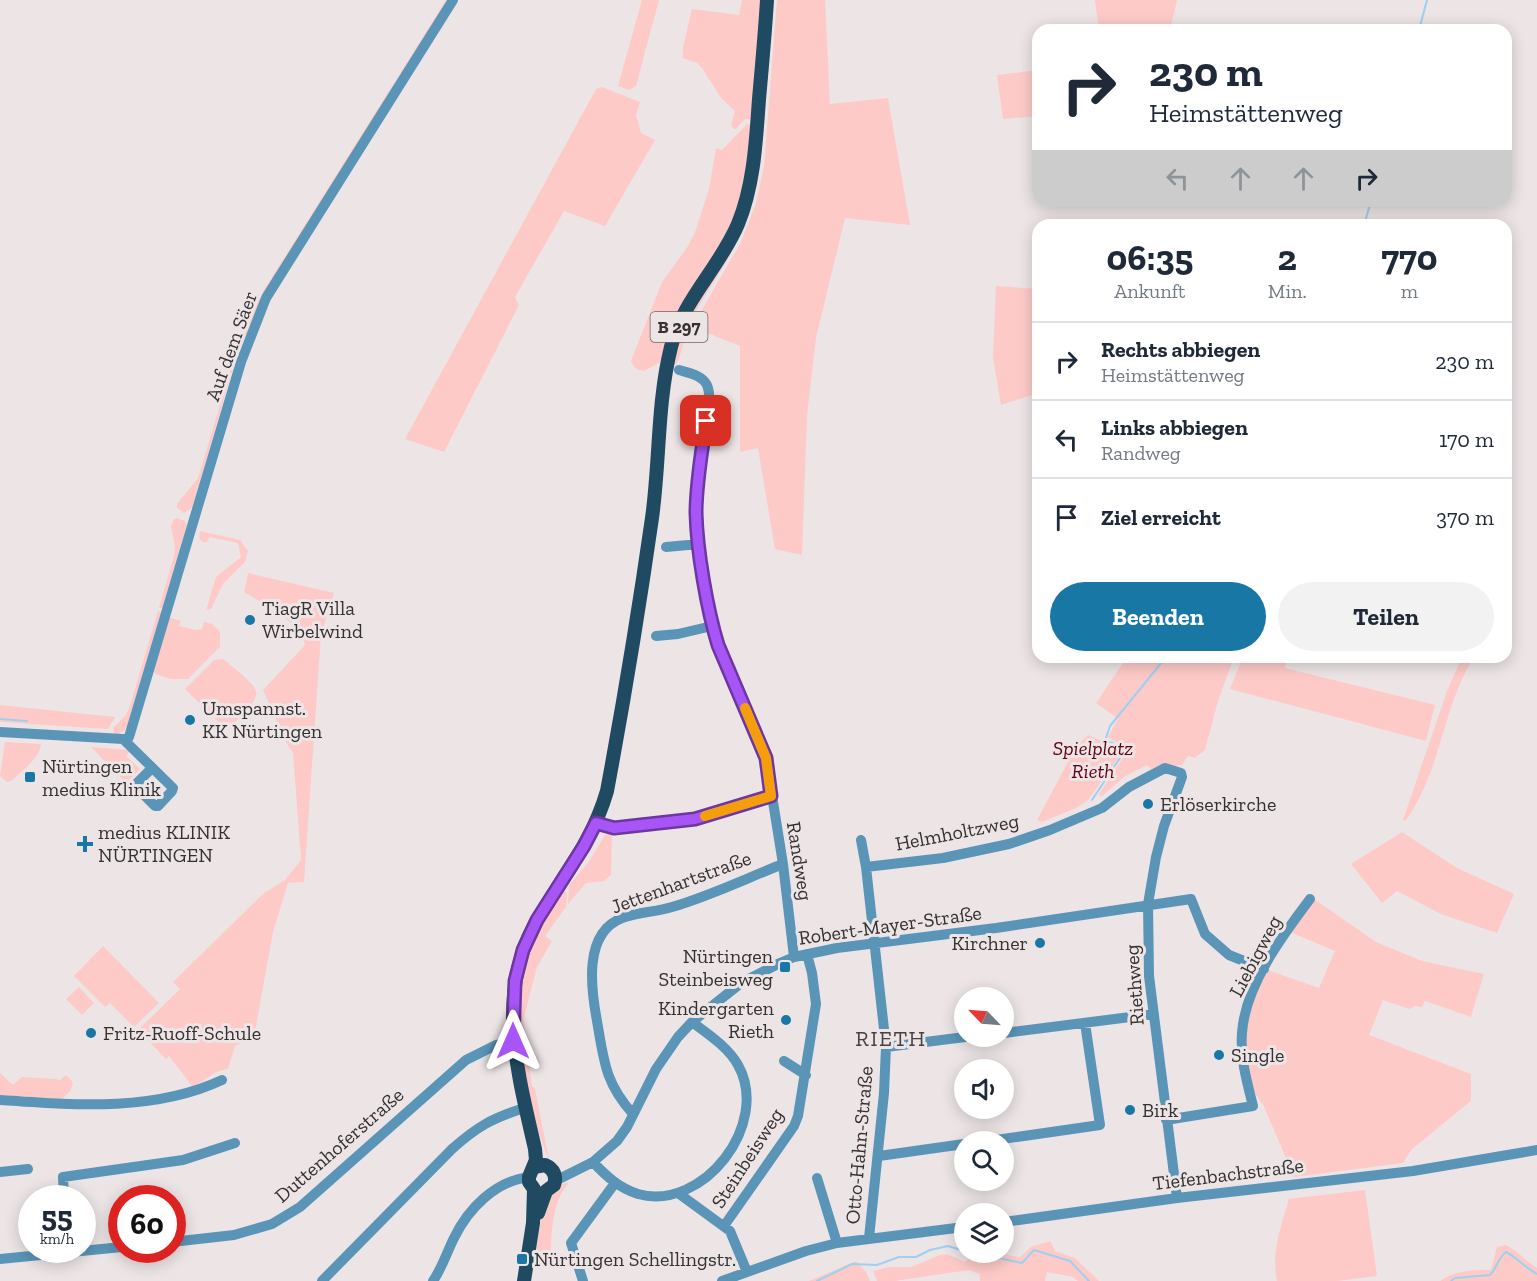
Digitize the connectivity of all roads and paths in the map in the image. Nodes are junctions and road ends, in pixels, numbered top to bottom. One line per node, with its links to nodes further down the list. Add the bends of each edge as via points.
1 (453, 0): 9 (street, Auf dem Säer, via 266,298 240,362 131,731)
2 (767, 0): 13 (main road, B 297, via 749,190 729,241 680,325 665,373 652,518 607,791)
3 (680, 370): 4 (street, Randweg, via 704,380 709,395 698,482)
4 (699, 544): 5 (street); 6 (street, Randweg)
5 (666, 547)
6 (712, 626): 7 (street); 12 (street, Randweg, via 766,758)
7 (656, 636)
8 (0, 732): 9 (street)
9 (123, 739): 10 (street)
10 (152, 768)
11 (1181, 773): 16 (street, Helmholtzweg, via 1165,768 1129,787 1102,808 1009,844 943,858); 18 (street, Riethweg, via 1156,857)
12 (771, 796): 13 (street, via 695,819 614,828); 15 (street, Randweg)
13 (596, 823): 28 (main road, B 297, via 523,950 515,981)
14 (861, 840): 16 (street, Otto-Hahn-Straße)
15 (783, 864): 21 (street, Randweg); 35 (street, Jettenhartstraße, via 671,907 622,918 600,938 593,963 597,1018 610,1083)
16 (866, 867): 19 (street, Otto-Hahn-Straße)
17 (1310, 899): 22 (street, Liebigweg)
18 (1148, 904): 19 (street, Robert-Mayer-Straße); 22 (street, Robert-Mayer-Straße, via 1191,899 1205,934 1229,955); 23 (street, Riethweg)
19 (873, 942): 20 (street, Robert-Mayer-Straße); 29 (street, Otto-Hahn-Straße)
20 (807, 954): 21 (street, Robert-Mayer-Straße); 31 (street, Steinbeisweg, via 816,1004)
21 (794, 957): 24 (street, Robert-Mayer-Straße, via 741,983)
22 (1264, 969): 36 (street, Liebigweg, via 1246,1006 1242,1033 1243,1063 1252,1106)
23 (1154, 1014): 25 (street); 36 (street, Riethweg)
24 (692, 1022): 35 (street, Robert-Mayer-Straße, via 656,1069); 49 (street, via 719,1042 738,1065 747,1103 741,1131 729,1153 702,1180)
25 (1085, 1023): 26 (street); 37 (street, via 1100,1125)
26 (1014, 1032)
27 (954, 1038): 29 (street)
28 (513, 1041): 34 (main road, B 297); 55 (street, Duttenhoferstraße, via 466,1060 300,1207 272,1224 234,1235)
29 (885, 1047): 41 (street, Otto-Hahn-Straße)
30 (784, 1060): 31 (street)
31 (806, 1075): 52 (street, Steinbeisweg, via 794,1126)
32 (222, 1080): 33 (street, via 199,1091 168,1098 64,1104)
33 (0, 1100)
34 (524, 1108): 45 (main road, B 297); 60 (street, via 493,1118 472,1131)
35 (633, 1114): 42 (street, Robert-Mayer-Straße, via 617,1141)
36 (1166, 1120): 50 (street, Riethweg)
37 (1014, 1137)
38 (235, 1143): 48 (street, via 183,1160 63,1177)
39 (954, 1145): 41 (street)
40 (1537, 1150): 50 (street, Tiefenbachstraße, via 1368,1177)
41 (879, 1156): 54 (street, Otto-Hahn-Straße)
42 (593, 1162): 45 (street, Robert-Mayer-Straße); 47 (street)
43 (28, 1169): 44 (street)
44 (0, 1172)
45 (542, 1177): 61 (street, Robert-Mayer-Straße, via 507,1182 479,1203 455,1236); 62 (main road, B 297)
46 (817, 1178): 56 (street)
47 (615, 1183): 49 (street, via 639,1194); 63 (street, via 571,1243)
48 (63, 1185)
49 (678, 1193): 52 (street, Steinbeisweg)
50 (1177, 1198): 51 (street, Tiefenbachstraße)
51 (1014, 1221)
52 (724, 1226): 59 (street, Steinbeisweg, via 730,1231)
53 (954, 1228): 54 (street)
54 (869, 1238): 56 (street)
55 (186, 1240)
56 (837, 1243): 59 (street)
57 (18, 1257): 58 (street)
58 (0, 1259)
59 (747, 1272): 64 (street)
60 (322, 1281)
61 (433, 1281)
62 (524, 1281)
63 (583, 1281)
64 (722, 1281)

